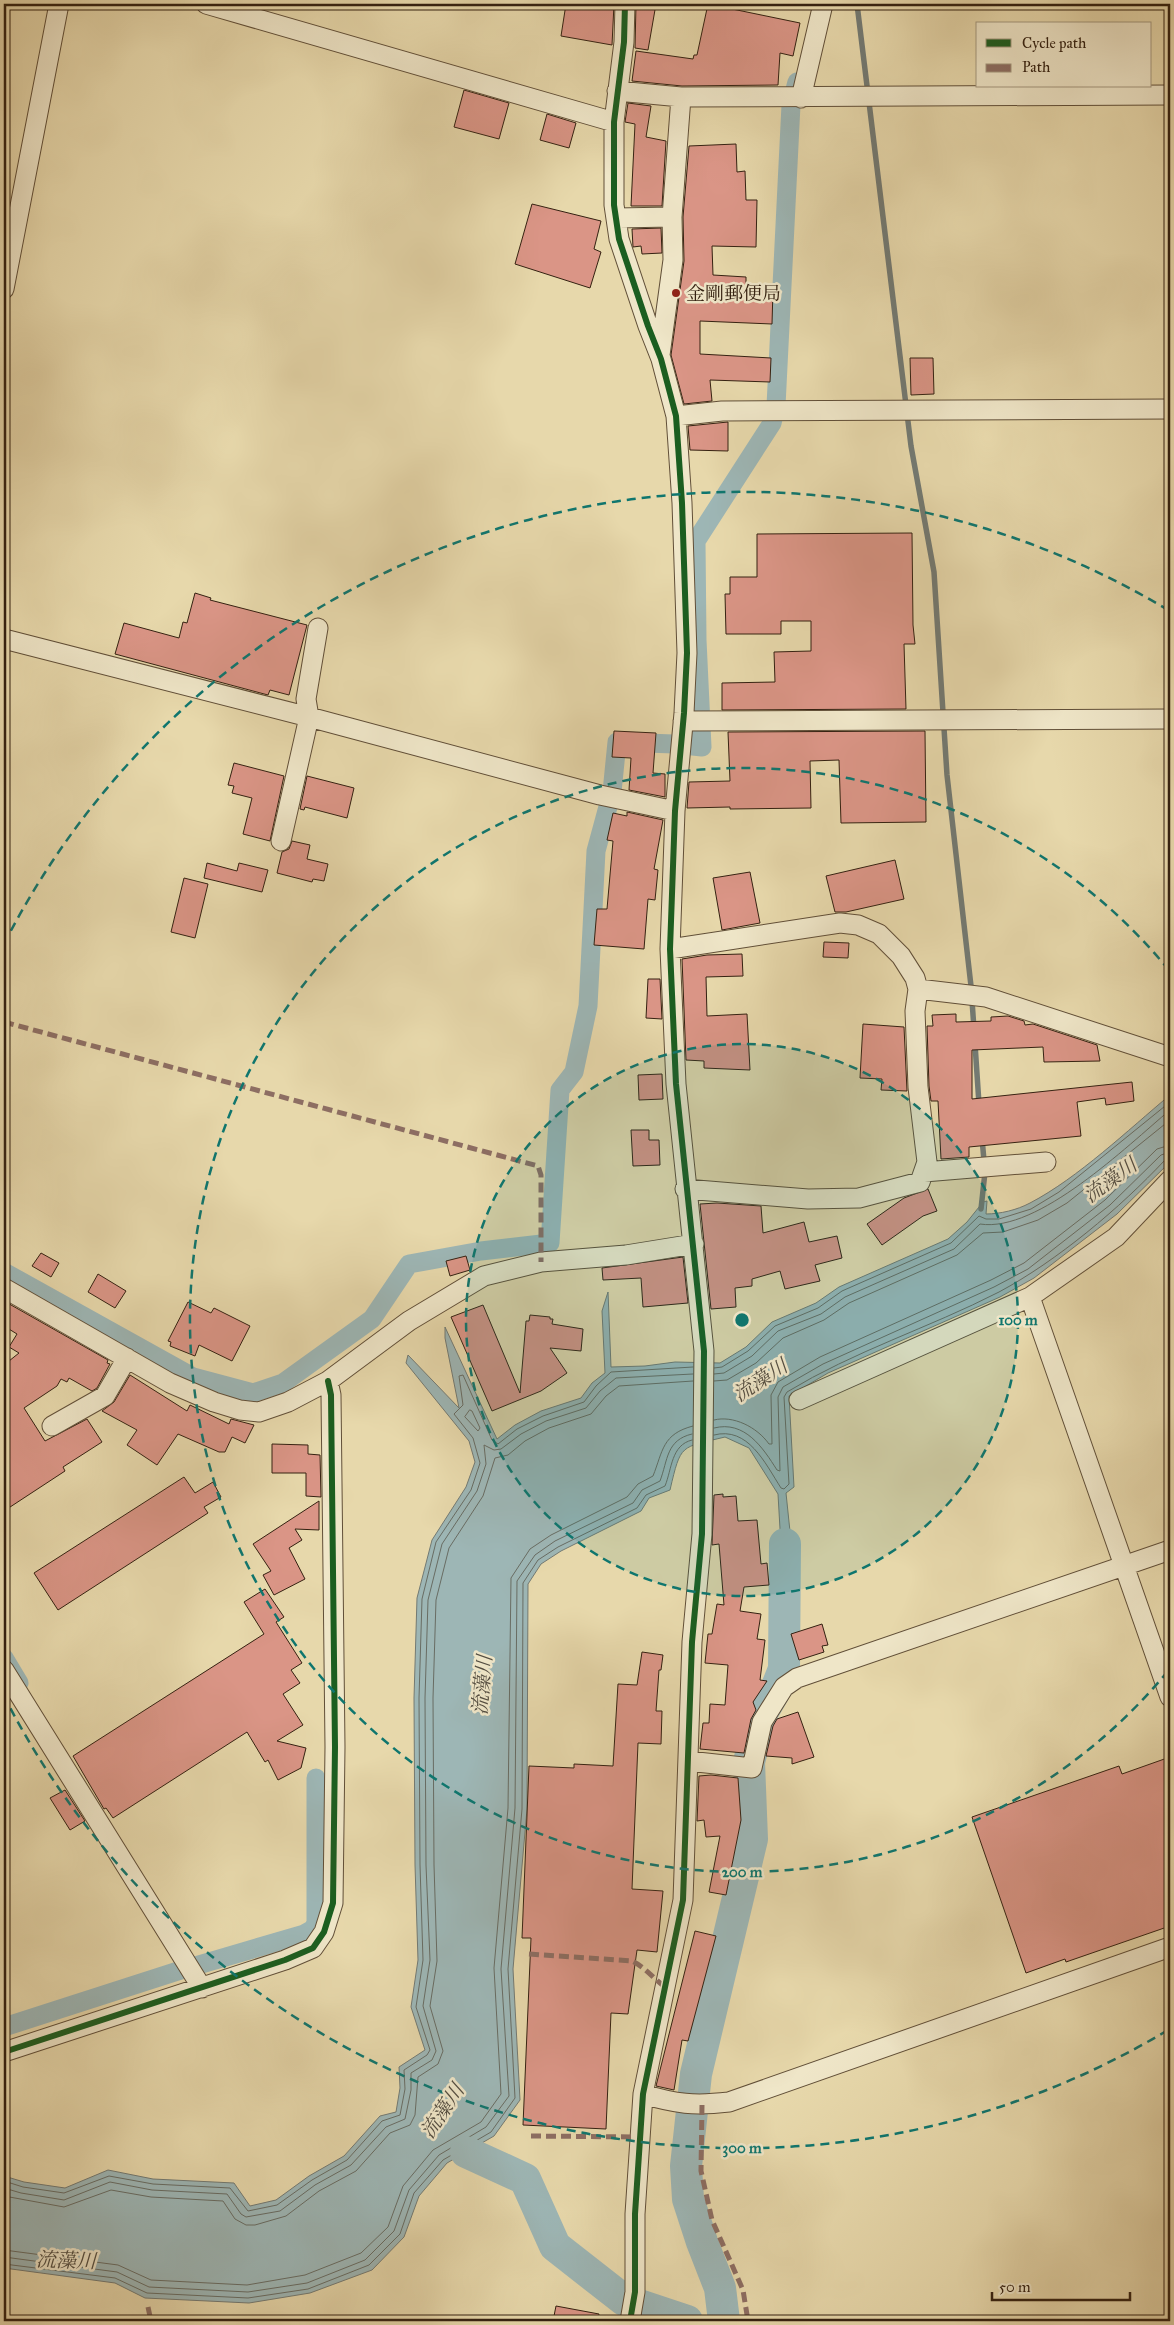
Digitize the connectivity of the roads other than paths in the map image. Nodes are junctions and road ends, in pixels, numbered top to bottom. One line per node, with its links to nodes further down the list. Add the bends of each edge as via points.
1 (59, 4): 12 (street)
2 (206, 4): 9 (street)
3 (625, 4): 5 (street)
4 (823, 4): 8 (street)
5 (617, 91): 7 (street); 9 (street)
6 (1170, 96): 8 (street)
7 (681, 98): 8 (street); 10 (street)
8 (794, 98)
9 (614, 122): 11 (street)
10 (672, 217): 11 (street); 13 (street, via 673,260)
11 (616, 218): 13 (street, via 628,265)
12 (4, 289)
13 (660, 356): 15 (street)
14 (1170, 409): 15 (street, via 722,411)
15 (676, 416): 20 (street, via 686,653)
16 (318, 628): 18 (street, via 306,698)
17 (4, 639): 18 (street)
18 (309, 717): 21 (street, via 610,797); 22 (street)
19 (1170, 719): 20 (street, via 947,719)
20 (682, 725): 21 (street)
21 (675, 810): 23 (street)
22 (281, 841)
23 (670, 948): 24 (street, via 840,923 858,925 879,934 901,956); 29 (street)
24 (918, 989): 25 (street, via 986,997); 27 (street, via 915,1011 918,1087 927,1162)
25 (1170, 1057)
26 (1046, 1162): 27 (street)
27 (924, 1172): 29 (street, via 920,1182 858,1198 808,1198)
28 (1170, 1180): 32 (street, via 1116,1237)
29 (685, 1189): 30 (street)
30 (694, 1244): 34 (street, via 626,1255 541,1262 484,1276 409,1321); 41 (street, via 697,1303 704,1351 702,1534 692,1642)
31 (4, 1288): 33 (street)
32 (1030, 1297): 35 (street); 38 (street)
33 (127, 1358): 34 (street, via 170,1383 240,1410 266,1411); 36 (street, via 105,1396)
34 (328, 1381): 43 (street, via 331,1395 335,1748 333,1903 324,1932 313,1948)
35 (799, 1400)
36 (52, 1426)
37 (1170, 1550): 38 (street)
38 (1124, 1566): 40 (street); 41 (street, via 797,1678 784,1687 762,1722 745,1767)
39 (4, 1670): 43 (street)
40 (1170, 1697)
41 (688, 1760): 45 (street, via 683,1900)
42 (1170, 1947): 45 (street, via 729,2102 702,2105 674,2103)
43 (202, 1988): 44 (street)
44 (4, 2052)
45 (643, 2094): 46 (street, via 635,2214 635,2292)
46 (630, 2317)

